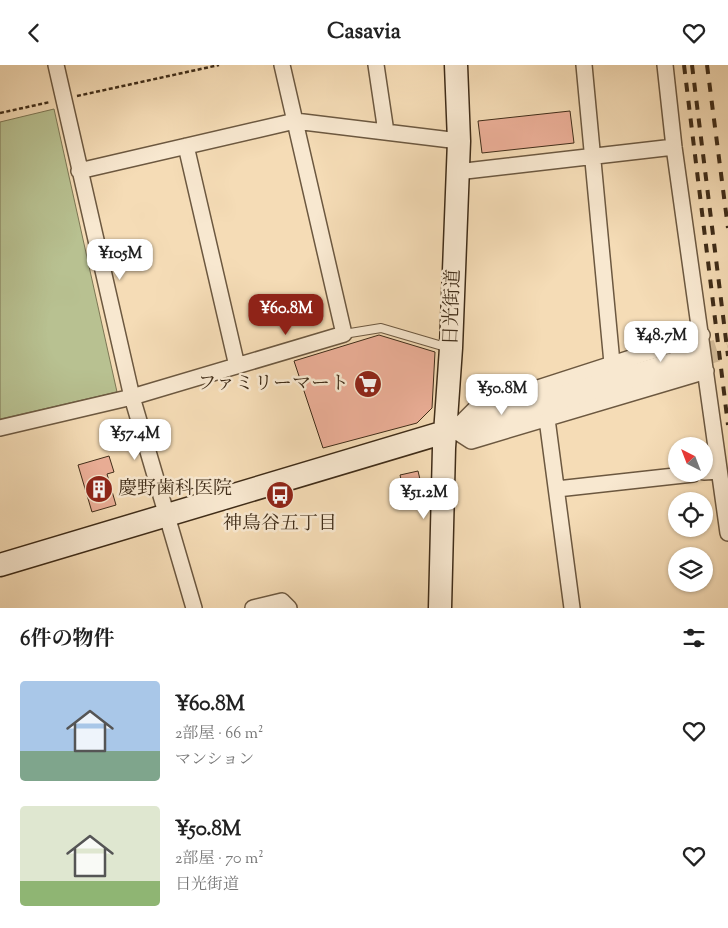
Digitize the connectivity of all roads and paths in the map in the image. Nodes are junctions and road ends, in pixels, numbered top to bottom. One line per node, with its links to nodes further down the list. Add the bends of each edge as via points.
1 (56, 65): 8 (street)
2 (220, 65): 8 (path)
3 (282, 65): 10 (street)
4 (376, 65): 11 (street)
5 (456, 65): 12 (street, 日光街道)
6 (584, 65): 15 (street)
7 (664, 65): 14 (street)
8 (64, 99): 9 (path); 16 (street)
9 (0, 113)
10 (294, 121): 11 (street); 13 (street); 18 (street)
11 (386, 132): 12 (street)
12 (459, 141): 17 (street, 日光街道)
13 (186, 145): 16 (street); 23 (street)
14 (674, 147): 15 (street); 19 (street)
15 (595, 157): 17 (street); 21 (street)
16 (79, 171): 24 (street)
17 (458, 172): 20 (street, 日光街道)
18 (344, 334): 20 (lane, via 381,328); 23 (street)
19 (702, 335): 21 (street); 22 (street)
20 (451, 348): 27 (street, 日光街道)
21 (612, 363): 27 (street, via 476,408)
22 (701, 364): 25 (street); 27 (street); 28 (street)
23 (237, 366): 24 (street)
24 (132, 397): 26 (street); 32 (street)
25 (547, 419): 27 (street, via 471,441); 31 (street)
26 (0, 428)
27 (449, 432): 32 (street); 38 (street, 日光街道)
28 (719, 471): 29 (street); 33 (street)
29 (713, 472)
30 (668, 477): 31 (street)
31 (557, 489): 39 (street)
32 (166, 516): 34 (street); 35 (street)
33 (728, 533)
34 (0, 565)
35 (194, 608)
36 (253, 608): 37 (street, via 282,601)
37 (289, 608)
38 (440, 608)
39 (572, 608)

